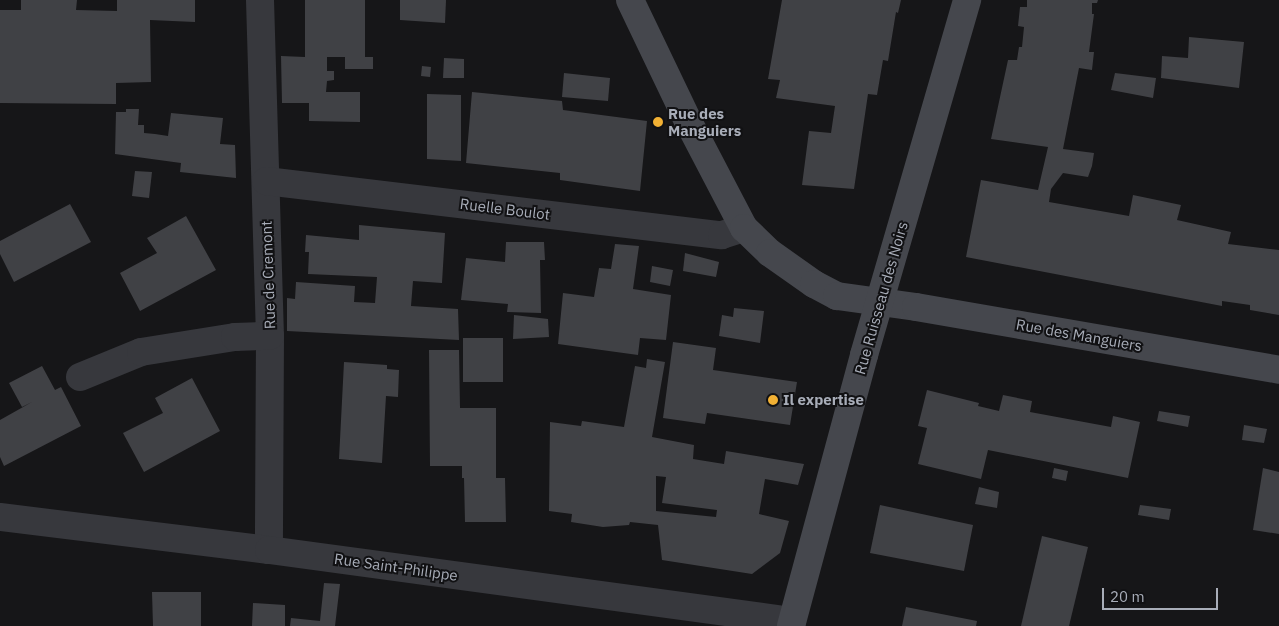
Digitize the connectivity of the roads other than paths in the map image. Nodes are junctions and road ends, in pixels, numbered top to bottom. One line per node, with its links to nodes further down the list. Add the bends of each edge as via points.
1 (260, 0): 4 (street, Rue de Cremont)
2 (630, 0): 5 (street, Rue des Manguiers)
3 (967, 0): 6 (street, Rue Ruisseau des Noirs)
4 (266, 181): 5 (street, Ruelle Boulot, via 722,235); 7 (street, Rue de Cremont)
5 (744, 228): 6 (street, Rue des Manguiers, via 770,253 814,284 837,296)
6 (879, 303): 8 (street, Rue des Manguiers); 12 (street, Rue Ruisseau des Noirs)
7 (270, 336): 9 (street, via 235,337 141,352); 11 (street, Rue de Cremont)
8 (1279, 370)
9 (80, 377)
10 (0, 518): 11 (street, Rue Saint-Philippe)
11 (269, 550): 12 (street, Rue Saint-Philippe)
12 (791, 624)

